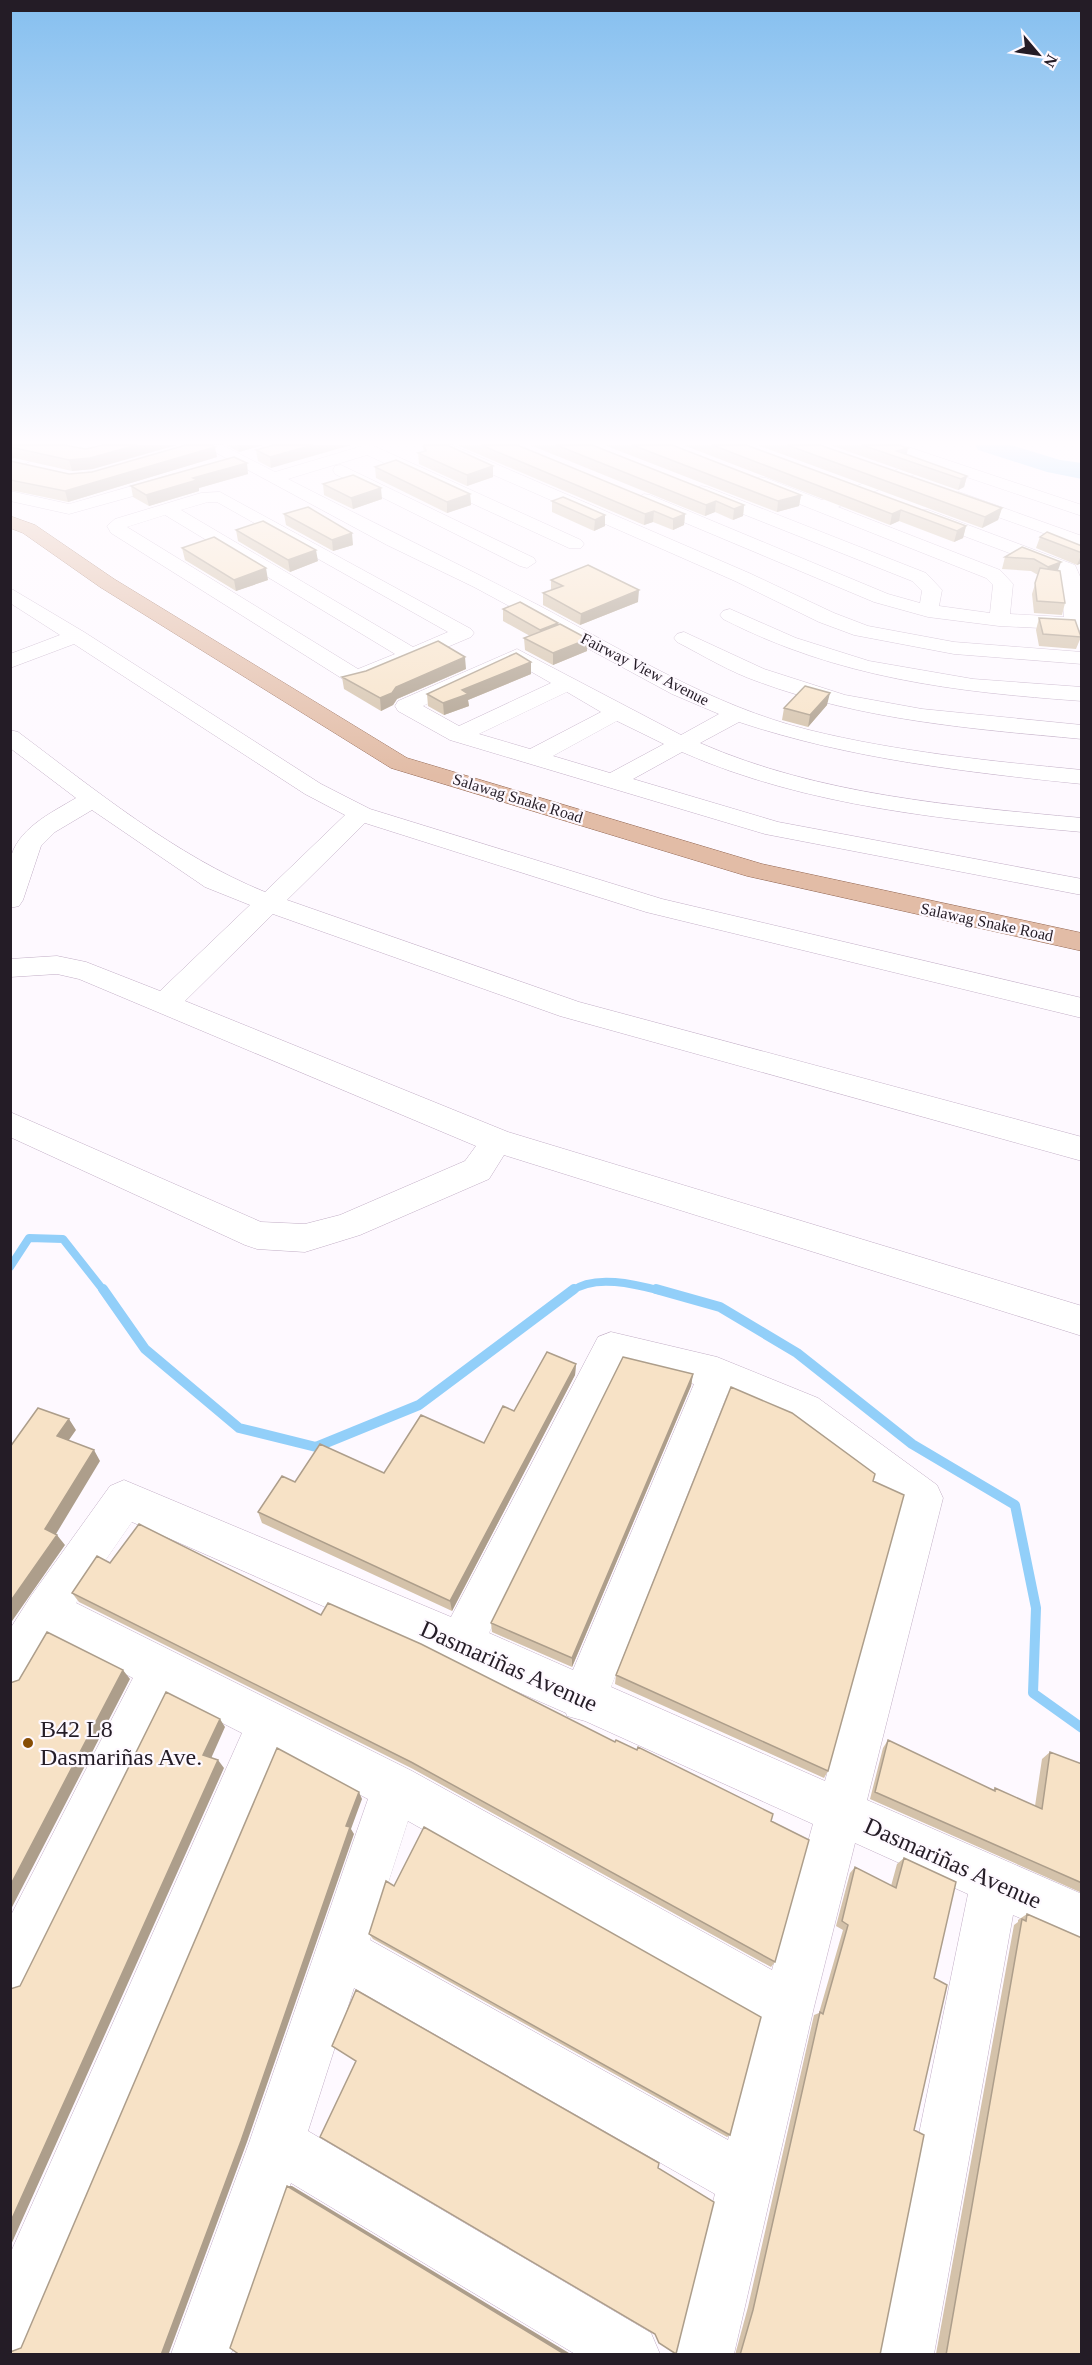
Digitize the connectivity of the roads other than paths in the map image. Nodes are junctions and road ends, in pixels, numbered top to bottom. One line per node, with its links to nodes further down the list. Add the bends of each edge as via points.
1 (68, 555): 43 (main road, Salawag Snake Road, via 382,754 399,762)
2 (87, 555): 43 (main road, Salawag Snake Road, via 118,578 410,754)
3 (160, 555): 27 (street, via 354,676)
4 (244, 555): 27 (street)
5 (329, 555): 17 (street)
6 (347, 555): 17 (street)
7 (435, 555): 19 (street, Fairway View Avenue)
8 (514, 555): 18 (street)
9 (545, 555): 18 (street)
10 (691, 555): 16 (street)
11 (704, 555): 16 (street)
12 (779, 555): 22 (street, via 881,598)
13 (863, 555): 22 (street, via 919,577 932,590)
14 (946, 555): 23 (street, via 993,574 1004,584)
15 (1031, 555): 24 (street, via 1068,569)
16 (698, 558): 20 (street)
17 (336, 559): 27 (street, via 464,633)
18 (527, 562): 19 (street)
19 (496, 576): 30 (street, Fairway View Avenue)
20 (779, 593): 25 (street); 28 (street, via 835,621 878,635 988,651)
21 (10, 594): 26 (street)
22 (928, 611): 23 (street)
23 (999, 620): 24 (street)
24 (1078, 623)
25 (707, 627): 30 (street); 32 (street, via 876,669 1003,689); 35 (street, via 766,678 826,696 891,711)
26 (77, 636): 29 (street); 44 (street, via 313,789)
27 (412, 655)
28 (1082, 658)
29 (10, 662)
30 (633, 664): 34 (street, Fairway View Avenue)
31 (567, 684): 33 (street); 36 (street); 36 (street, via 518,655 406,706)
32 (1082, 694)
33 (617, 712): 38 (street); 39 (street)
34 (736, 714): 38 (street); 40 (street, Fairway View Avenue, via 804,736 956,764)
35 (1082, 732)
36 (458, 735): 39 (street)
37 (10, 737): 42 (street)
38 (682, 743): 41 (street); 45 (street, via 763,773 844,793)
39 (533, 757): 41 (street)
40 (1082, 777)
41 (609, 782): 46 (street, via 774,829)
42 (92, 799): 47 (street, via 46,826 29,844); 48 (street, via 214,881)
43 (573, 808): 49 (main road, Salawag Snake Road, via 765,858); 50 (main road, Salawag Snake Road, via 756,870)
44 (361, 814): 48 (street); 53 (street, via 655,906)
45 (1082, 825)
46 (1082, 887)
47 (10, 900)
48 (268, 903): 52 (street); 56 (street, via 570,1009)
49 (1082, 927)
50 (1082, 942)
51 (10, 968): 52 (street, via 57,965 86,971)
52 (165, 1003): 55 (street)
53 (1082, 1008)
54 (10, 1123): 55 (street, via 257,1235 305,1238 348,1226 477,1170)
55 (497, 1141): 57 (street)
56 (1082, 1149)
57 (1082, 1321)
58 (717, 1373): 60 (street, via 611,1348); 63 (street); 66 (street, via 804,1410 923,1498)
59 (45, 1611): 60 (street, Dasmariñas Avenue, via 124,1499); 61 (street); 62 (street, Dasmariñas Avenue)
60 (461, 1643): 63 (street, Dasmariñas Avenue)
61 (161, 1669): 64 (street); 70 (street)
62 (10, 1671)
63 (583, 1700): 66 (street, Dasmariñas Avenue)
64 (270, 1723): 65 (street); 74 (street)
65 (395, 1788): 69 (street); 71 (street)
66 (839, 1814): 67 (street, Dasmariñas Avenue); 71 (street)
67 (995, 1881): 68 (street, Dasmariñas Avenue); 78 (street)
68 (1082, 1920)
69 (341, 1952): 72 (street); 73 (street)
70 (10, 1971)
71 (788, 2007): 73 (street)
72 (277, 2143): 75 (street); 76 (street)
73 (747, 2181): 77 (street)
74 (10, 2323)
75 (201, 2355)
76 (630, 2355)
77 (704, 2355)
78 (904, 2355)

